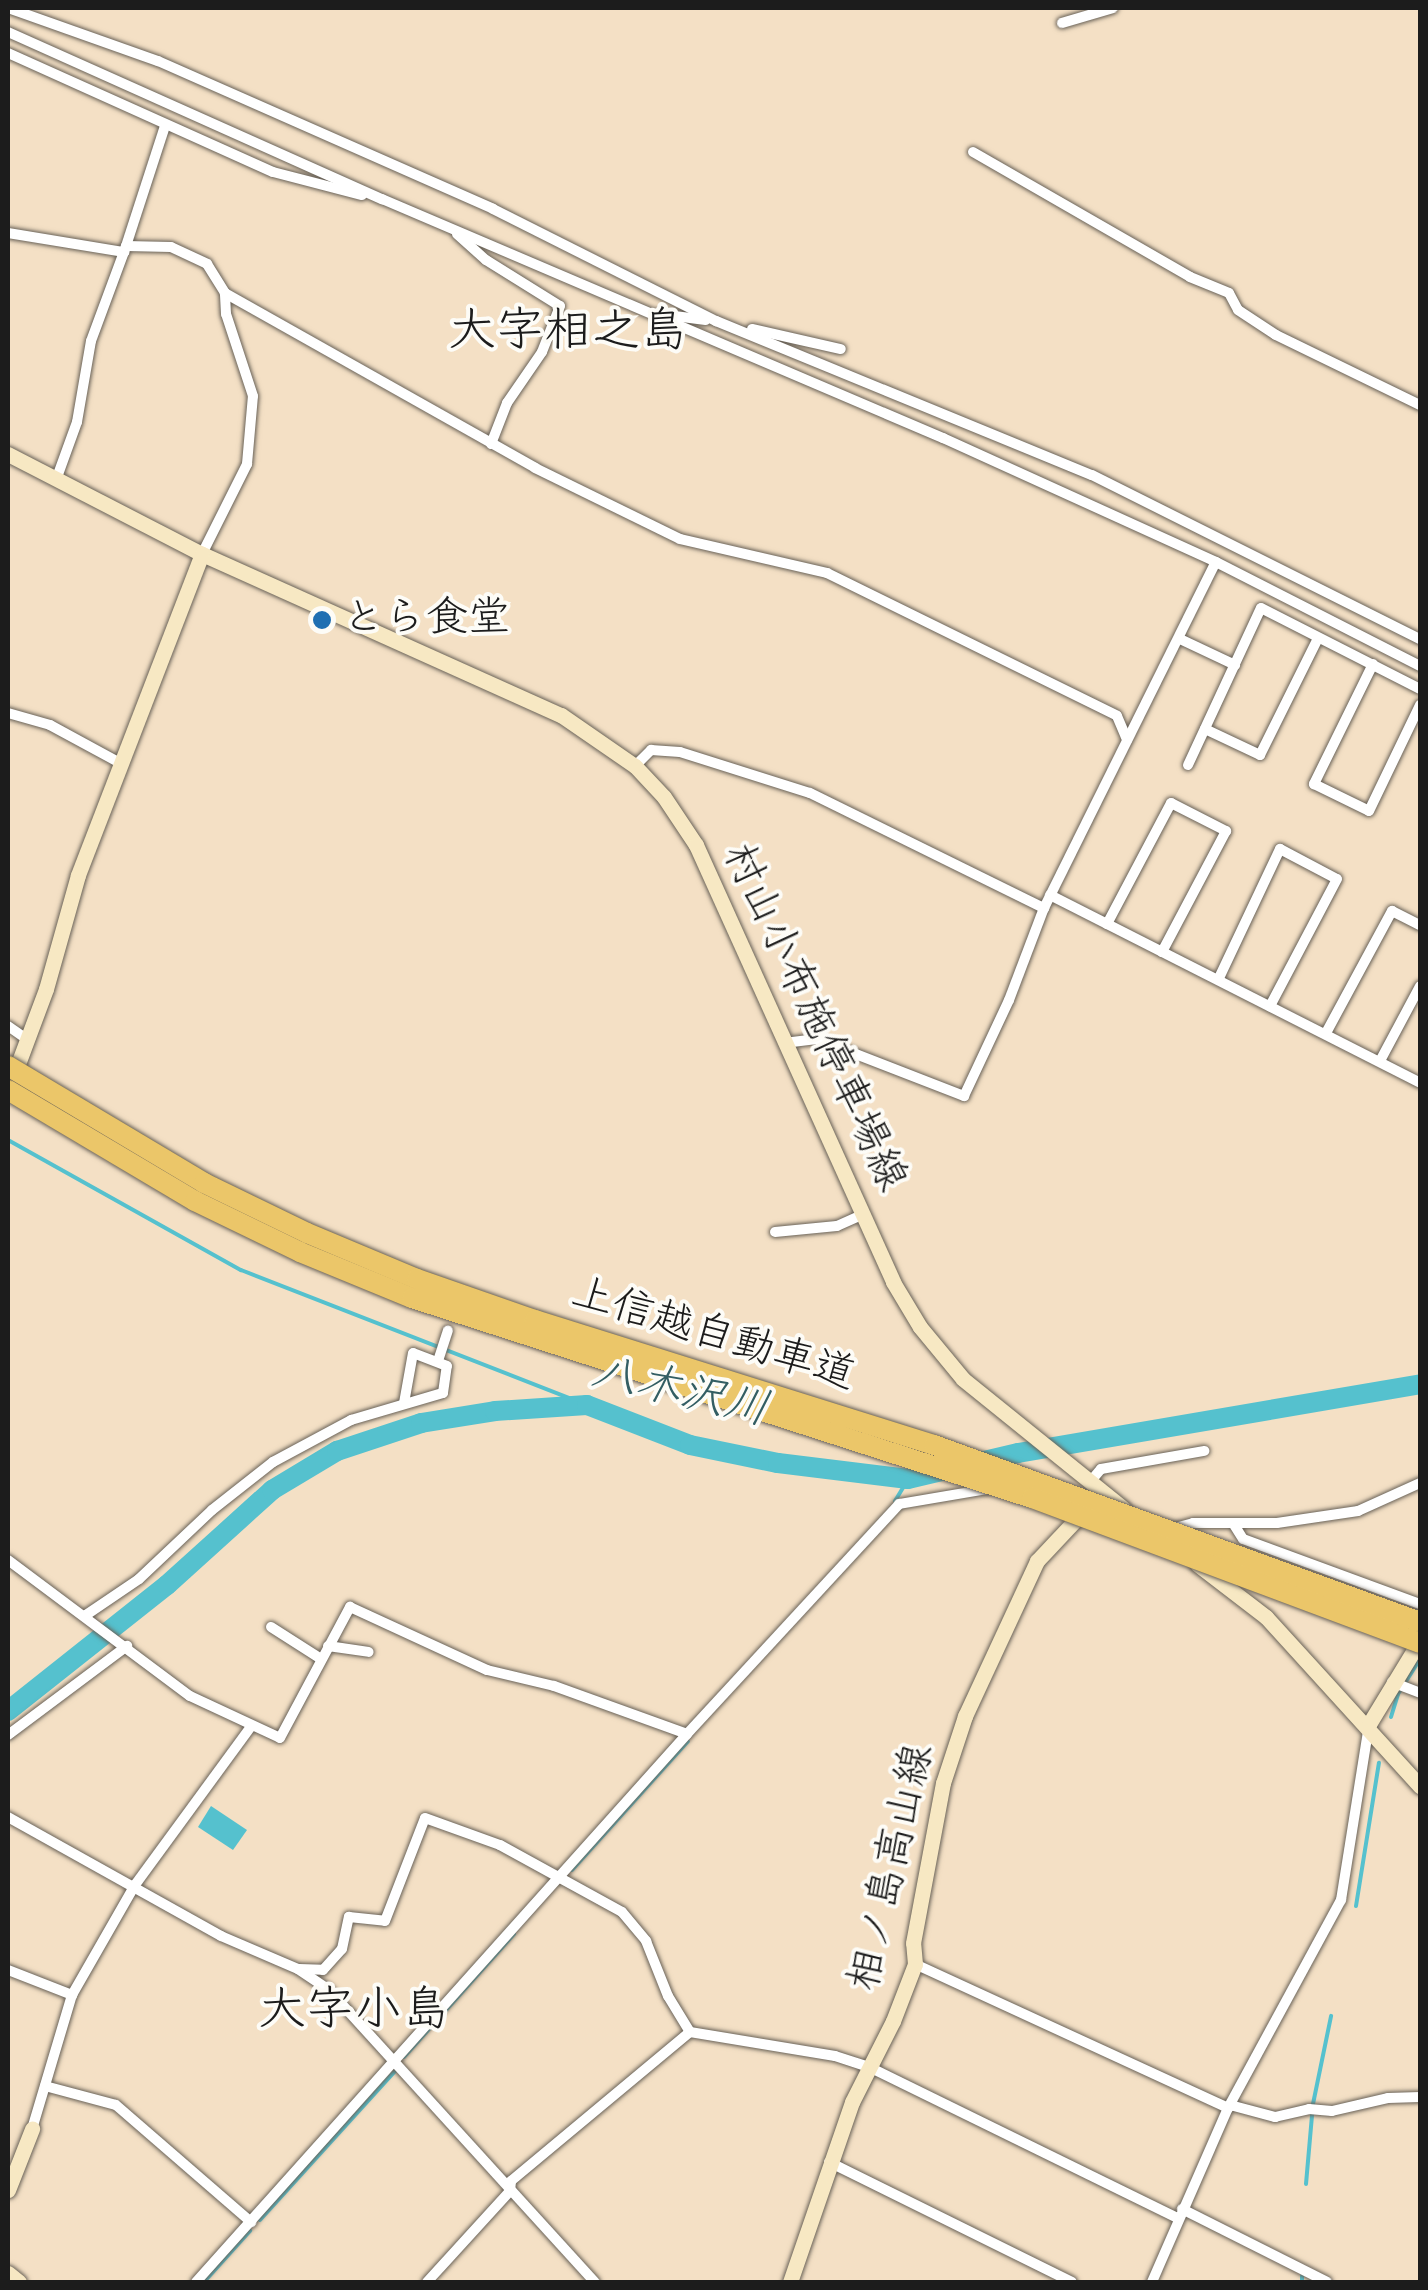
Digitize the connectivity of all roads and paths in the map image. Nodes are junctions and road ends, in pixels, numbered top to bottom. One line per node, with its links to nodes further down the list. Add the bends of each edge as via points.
1 (8, 8): 14 (street, via 158,61 331,137)
2 (1113, 8): 3 (street)
3 (1062, 23)
4 (8, 32): 8 (street)
5 (8, 53): 6 (street)
6 (164, 126): 8 (street, via 272,172); 11 (street)
7 (973, 152): 16 (street, via 1229,293 1238,310 1276,335)
8 (382, 199): 9 (street)
9 (449, 227): 13 (street); 17 (street, via 486,260 560,306)
10 (8, 233): 11 (street)
11 (125, 249): 12 (street, via 183,252 208,264); 19 (street, via 91,341 77,422)
12 (225, 292): 17 (street); 20 (street, via 253,396 247,464)
13 (643, 312): 14 (street); 21 (street)
14 (716, 321): 15 (street); 24 (street, via 1092,475)
15 (841, 349)
16 (1420, 405)
17 (491, 444): 32 (street, via 680,539 827,572 1117,716)
18 (8, 454): 19 (main road, 村山小布施停車場線)
19 (56, 480): 20 (main road, 村山小布施停車場線)
20 (202, 554): 33 (main road); 35 (main road, 村山小布施停車場線, via 561,715)
21 (1216, 562): 23 (street); 27 (street)
22 (1318, 638): 25 (street); 26 (street, via 1261,608); 31 (street, via 1260,755)
23 (1180, 639): 26 (street); 32 (street)
24 (1420, 639)
25 (1373, 664): 28 (street); 29 (street, via 1314,784 1369,811)
26 (1235, 665): 31 (street)
27 (1420, 666)
28 (1420, 688)
29 (1420, 705)
30 (8, 714): 33 (street, via 50,725)
31 (1205, 730): 34 (street)
32 (1128, 740): 36 (street)
33 (120, 762): 46 (main road)
34 (1188, 765)
35 (635, 766): 37 (street, via 651,750 680,752 810,793); 47 (main road, 村山小布施停車場線, via 696,845)
36 (1050, 895): 37 (street); 38 (street)
37 (1044, 908): 47 (street, via 964,1096 816,1039)
38 (1107, 924): 40 (street); 40 (street, via 1170,804 1226,831)
39 (1420, 925): 45 (street, via 1392,911)
40 (1162, 952): 41 (street)
41 (1218, 978): 43 (street); 43 (street, via 1280,849 1336,880)
42 (1420, 986): 48 (street)
43 (1270, 1006): 45 (street)
44 (8, 1026): 46 (street)
45 (1326, 1033): 48 (street)
46 (28, 1040): 51 (main road)
47 (784, 1043): 52 (main road, 村山小布施停車場線)
48 (1380, 1060): 50 (street)
49 (8, 1066): 66 (highway, 上信越自動車道, bridge, via 204,1183 417,1278 934,1445)
50 (1420, 1083)
51 (8, 1092): 68 (highway, 上信越自動車道, bridge, via 194,1200 398,1292 1032,1498)
52 (864, 1214): 53 (street, via 838,1226); 58 (main road, 村山小布施停車場線, via 893,1282 942,1357)
53 (775, 1232)
54 (448, 1331): 55 (street)
55 (438, 1362): 56 (street, via 413,1353); 56 (street, via 447,1366 443,1394)
56 (404, 1403): 65 (street, via 351,1420 274,1462)
57 (1204, 1451): 58 (street)
58 (1082, 1476): 60 (main road, 村山小布施停車場線); 77 (street, via 900,1504)
59 (1420, 1483): 61 (street, via 1358,1512)
60 (1105, 1495): 62 (main road, 村山小布施停車場線); 83 (main road, 相ノ島高山線, via 1037,1561 965,1716 943,1783 913,1944)
61 (1233, 1523): 62 (street); 64 (street, via 1243,1538)
62 (1155, 1532): 75 (main road, 村山小布施停車場線, via 1266,1617)
63 (8, 1560): 65 (street)
64 (1420, 1604)
65 (88, 1616): 69 (street)
66 (1420, 1622)
67 (270, 1627): 72 (street)
68 (1420, 1641): 73 (main road)
69 (127, 1646): 76 (street, via 190,1696); 78 (street)
70 (328, 1646): 71 (street); 72 (street); 77 (street, via 350,1607 486,1670 554,1686)
71 (370, 1652)
72 (321, 1659): 76 (street, via 280,1738)
73 (1400, 1685): 74 (street); 75 (main road)
74 (1420, 1693)
75 (1369, 1724): 79 (main road, 村山小布施停車場線); 92 (street, via 1342,1900)
76 (250, 1728): 82 (street)
77 (687, 1734): 81 (street)
78 (8, 1735)
79 (1420, 1786)
80 (8, 1817): 82 (street)
81 (559, 1876): 84 (street, via 500,1845 425,1818 384,1921 350,1917 342,1949 323,1970); 87 (street, via 622,1912 646,1941); 88 (street)
82 (135, 1885): 84 (street, via 221,1936); 86 (street)
83 (915, 1964): 89 (main road, 相ノ島高山線); 92 (street)
84 (298, 1969): 88 (street, via 329,1990)
85 (8, 1970): 86 (street)
86 (72, 1995): 90 (street)
87 (690, 2032): 89 (street); 96 (street, via 510,2180)
88 (395, 2059): 96 (street); 98 (street)
89 (869, 2067): 94 (main road, 相ノ島高山線); 97 (street)
90 (45, 2086): 93 (street); 98 (street, via 116,2105)
91 (1420, 2097): 92 (street, via 1275,2117)
92 (1229, 2106): 97 (street)
93 (32, 2129): 95 (main road)
94 (829, 2162): 104 (main road, 相ノ島高山線); 105 (street)
95 (8, 2190)
96 (510, 2191): 102 (street); 103 (street)
97 (1180, 2214): 106 (street); 107 (street)
98 (251, 2222): 101 (street)
99 (8, 2273): 100 (main road)
100 (18, 2282)
101 (196, 2282)
102 (427, 2282)
103 (594, 2282)
104 (790, 2282)
105 (1072, 2282)
106 (1152, 2282)
107 (1327, 2282)

